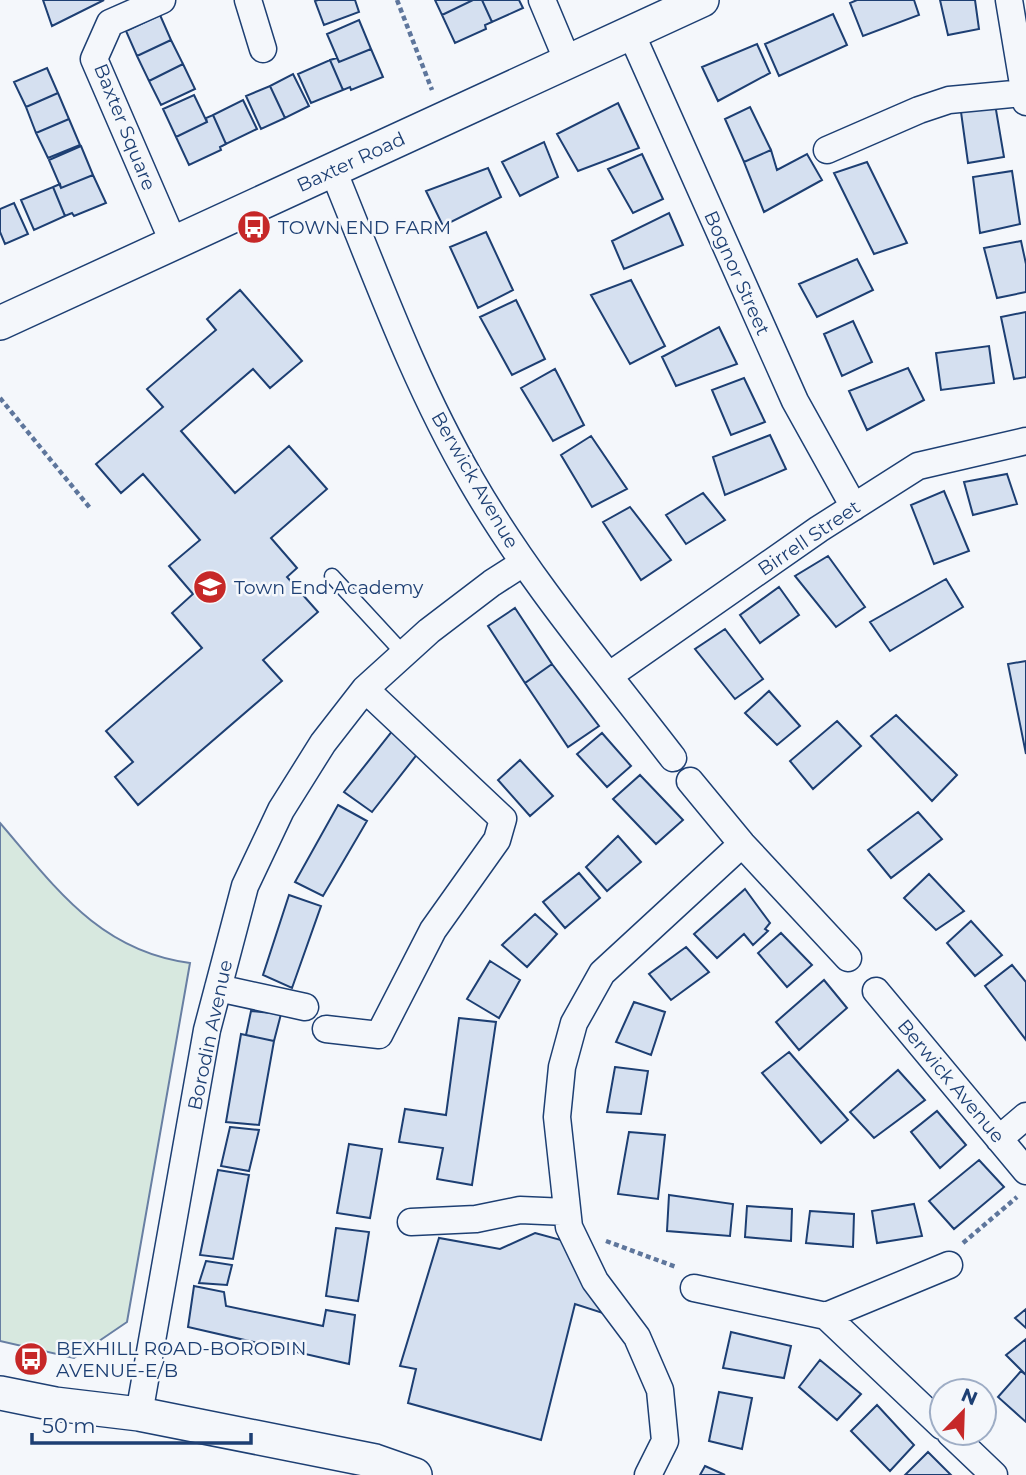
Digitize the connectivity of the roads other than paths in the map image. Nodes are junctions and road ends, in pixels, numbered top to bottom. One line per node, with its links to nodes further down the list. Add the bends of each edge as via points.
1 (163, 0): 12 (street, Baxter Square, via 110,23 94,59)
2 (248, 0): 7 (street)
3 (542, 0): 8 (street)
4 (702, 0): 6 (street, Baxter Road)
5 (1009, 0): 9 (street)
6 (631, 33): 8 (street, Baxter Road); 15 (street, Bognor Street, via 795,401)
7 (263, 49)
8 (568, 62): 11 (street, Baxter Road)
9 (1025, 98): 10 (street, via 949,100)
10 (827, 150)
11 (333, 170): 12 (street, Baxter Road); 16 (street, Berwick Avenue, via 420,382)
12 (174, 244): 13 (street, Baxter Road)
13 (0, 323)
14 (1026, 441): 15 (street, Birrell Street, via 918,466)
15 (854, 507): 19 (street, Birrell Street)
16 (523, 564): 18 (street, Borodin Avenue, via 492,583); 19 (street, Berwick Avenue)
17 (332, 576): 18 (lane)
18 (404, 654): 20 (street, Borodin Avenue)
19 (610, 676): 21 (street, Berwick Avenue)
20 (365, 689): 25 (street, Borodin Avenue, via 323,743 281,810 245,886); 28 (street, via 503,819 497,840 433,930 379,1035)
21 (673, 758)
22 (690, 781): 23 (street)
23 (742, 844): 24 (street); 32 (street, via 602,973 574,1023 562,1067 557,1117)
24 (848, 958)
25 (218, 988): 27 (street); 38 (street, Borodin Avenue)
26 (876, 991): 30 (street, Berwick Avenue)
27 (305, 1007)
28 (326, 1029)
29 (1026, 1116): 30 (street)
30 (999, 1139): 31 (street, Berwick Avenue)
31 (1026, 1171)
32 (568, 1219): 33 (street, via 520,1210 476,1219); 42 (street, via 595,1280 637,1337 660,1390 665,1441)
33 (411, 1222)
34 (949, 1265): 36 (street)
35 (694, 1288): 36 (street)
36 (826, 1316): 39 (street)
37 (0, 1393): 38 (street)
38 (139, 1413): 41 (street, via 375,1461)
39 (928, 1413)
40 (965, 1447): 43 (street)
41 (415, 1475)
42 (648, 1475)
43 (994, 1475)

